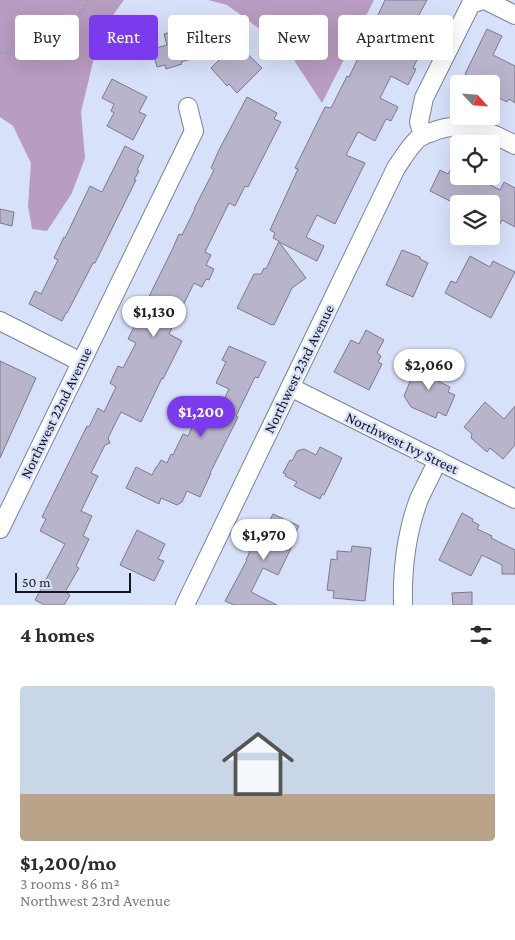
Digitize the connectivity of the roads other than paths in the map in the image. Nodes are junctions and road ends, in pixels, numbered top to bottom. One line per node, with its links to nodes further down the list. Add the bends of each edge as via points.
1 (484, 0): 2 (street); 4 (street, via 471,4 424,98 419,122)
2 (515, 15)
3 (188, 107): 7 (street, Northwest 22nd Avenue, via 194,131)
4 (421, 136): 5 (street, via 458,126 480,129); 8 (street, Northwest 23rd Avenue, via 396,168)
5 (515, 145)
6 (0, 321): 7 (street)
7 (81, 362): 11 (street, Northwest 22nd Avenue)
8 (290, 387): 9 (street, Northwest Ivy Street); 12 (street, Northwest 23rd Avenue)
9 (438, 460): 10 (street, Northwest Ivy Street); 13 (street, via 407,538 402,579)
10 (515, 499)
11 (0, 529)
12 (185, 605)
13 (404, 605)

